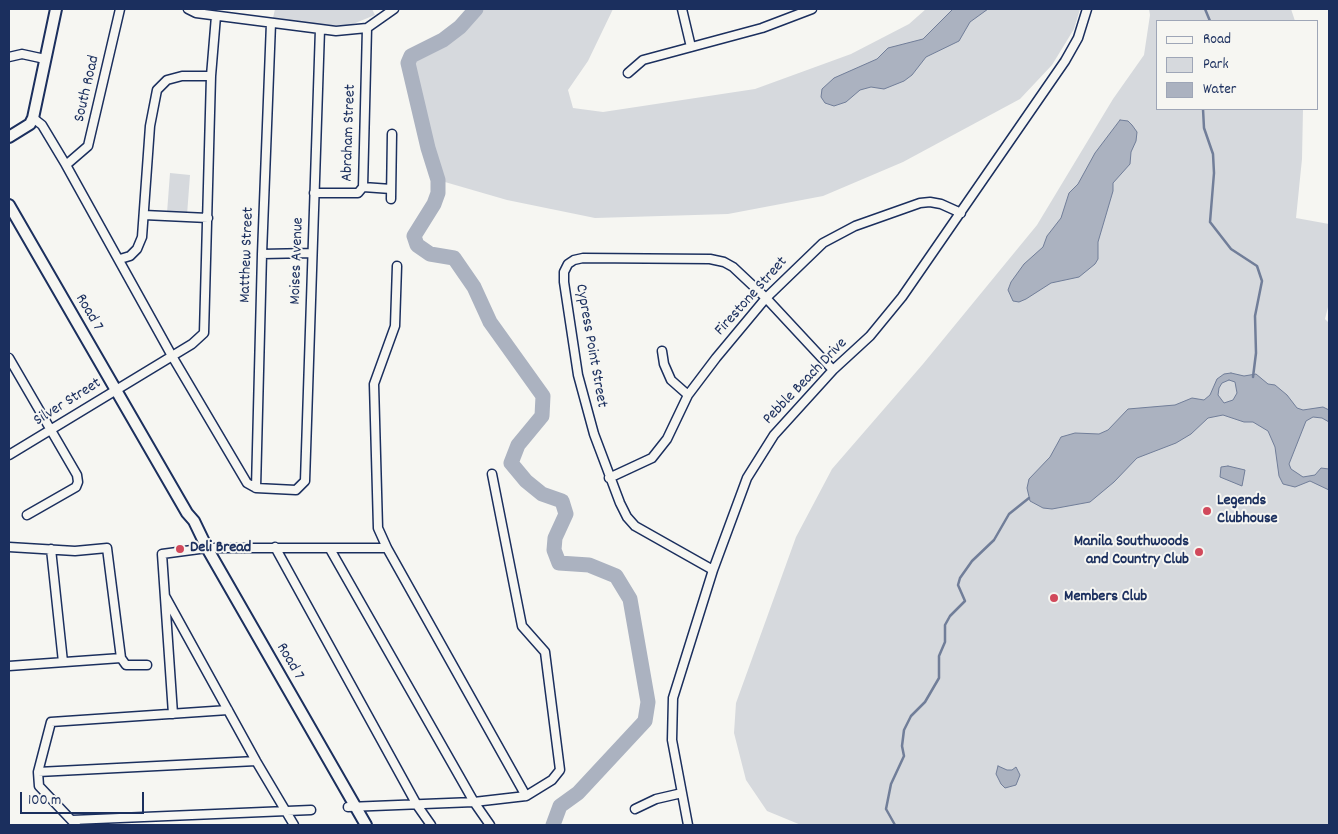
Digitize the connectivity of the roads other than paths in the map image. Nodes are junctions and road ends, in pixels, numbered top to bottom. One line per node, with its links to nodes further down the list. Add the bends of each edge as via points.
1 (56, 9): 14 (street)
2 (120, 9): 20 (street, South Road, via 88,146)
3 (188, 9): 8 (street, via 196,14)
4 (394, 9): 10 (street)
5 (682, 9): 12 (street)
6 (812, 9): 12 (street, via 762,28)
7 (1088, 9): 26 (street, Pebble Beach Drive, via 1078,38 1065,61)
8 (216, 16): 9 (street); 16 (street)
9 (271, 23): 11 (street); 30 (street, Matthew Street)
10 (367, 28): 11 (street, via 350,31); 21 (street, Abraham Street)
11 (320, 29): 23 (street, Moises Avenue)
12 (691, 47): 15 (street, via 643,60)
13 (9, 57): 14 (street, via 22,54)
14 (45, 59): 17 (street)
15 (628, 73)
16 (211, 76): 27 (street, via 182,76 167,80 157,90 150,126); 28 (street)
17 (33, 118): 19 (street, via 30,124); 20 (street, via 42,125)
18 (392, 134): 22 (street)
19 (9, 137)
20 (66, 165): 31 (street)
21 (363, 187): 22 (street); 23 (street, Abraham Street, via 358,194)
22 (391, 189): 24 (street)
23 (314, 193): 29 (street, Moises Avenue)
24 (391, 200)
25 (9, 205): 39 (street, Road 7)
26 (961, 213): 33 (street, Firestone Street, via 941,204 920,202 838,234 811,252); 38 (street, Pebble Beach Drive, via 902,297 870,336)
27 (144, 215): 28 (street); 31 (street, via 137,249)
28 (208, 218): 35 (street, Silver Street, via 204,333)
29 (311, 253): 30 (street); 45 (street, Moises Avenue, via 305,481 296,490)
30 (262, 254): 45 (street, Matthew Street)
31 (120, 259): 35 (street)
32 (397, 266): 50 (street, via 395,326 374,384 378,528)
33 (766, 298): 38 (street, Cypress Point Street); 40 (street, Firestone Street); 44 (street, Cypress Point Street, via 733,267 710,259 583,258 568,264 564,282 578,375)
34 (662, 351): 40 (street, via 671,380)
35 (172, 356): 39 (street, Silver Street); 45 (street, via 247,483)
36 (9, 358): 37 (street)
37 (11, 370): 41 (street)
38 (833, 370): 53 (street, Pebble Beach Drive, via 758,457)
39 (116, 389): 41 (street, Silver Street); 49 (street, Road 7, via 194,521)
40 (688, 395): 44 (street, Firestone Street, via 667,439 652,458)
41 (50, 431): 42 (street, Silver Street); 46 (street, via 78,482 76,487)
42 (9, 455)
43 (492, 474): 65 (street, via 522,626 545,652 560,770 552,780)
44 (609, 478): 53 (street, Cypress Point Street, via 627,517 635,526)
45 (256, 488)
46 (27, 516)
47 (9, 547): 51 (street)
48 (275, 547): 49 (street); 52 (street); 67 (street)
49 (204, 548): 54 (street, via 162,554); 68 (street, Road 7)
50 (387, 548): 52 (street); 65 (street)
51 (51, 549): 55 (street, via 107,548); 56 (street)
52 (330, 549): 66 (street)
53 (713, 570): 64 (street, Pebble Beach Drive, via 672,698 672,740)
54 (164, 594): 60 (street); 61 (street)
55 (121, 658): 56 (street); 57 (street, via 126,665)
56 (63, 662): 58 (street)
57 (147, 665)
58 (9, 666): 59 (street)
59 (9, 672)
60 (228, 710): 61 (street); 62 (street)
61 (174, 714): 63 (street, via 51,722)
62 (256, 761): 63 (street); 71 (street)
63 (38, 772): 72 (street, via 39,786)
64 (682, 794): 69 (street, via 656,799); 78 (street, Pebble Beach Drive)
65 (526, 796): 66 (street)
66 (474, 802): 67 (street); 77 (street)
67 (417, 805): 68 (street); 76 (street)
68 (352, 807): 74 (street, Road 7); 75 (street, Road 7)
69 (635, 809)
70 (311, 810): 71 (street)
71 (286, 811): 72 (street); 73 (street)
72 (74, 823)
73 (294, 825)
74 (358, 825)
75 (366, 825)
76 (431, 825)
77 (490, 825)
78 (688, 825)

